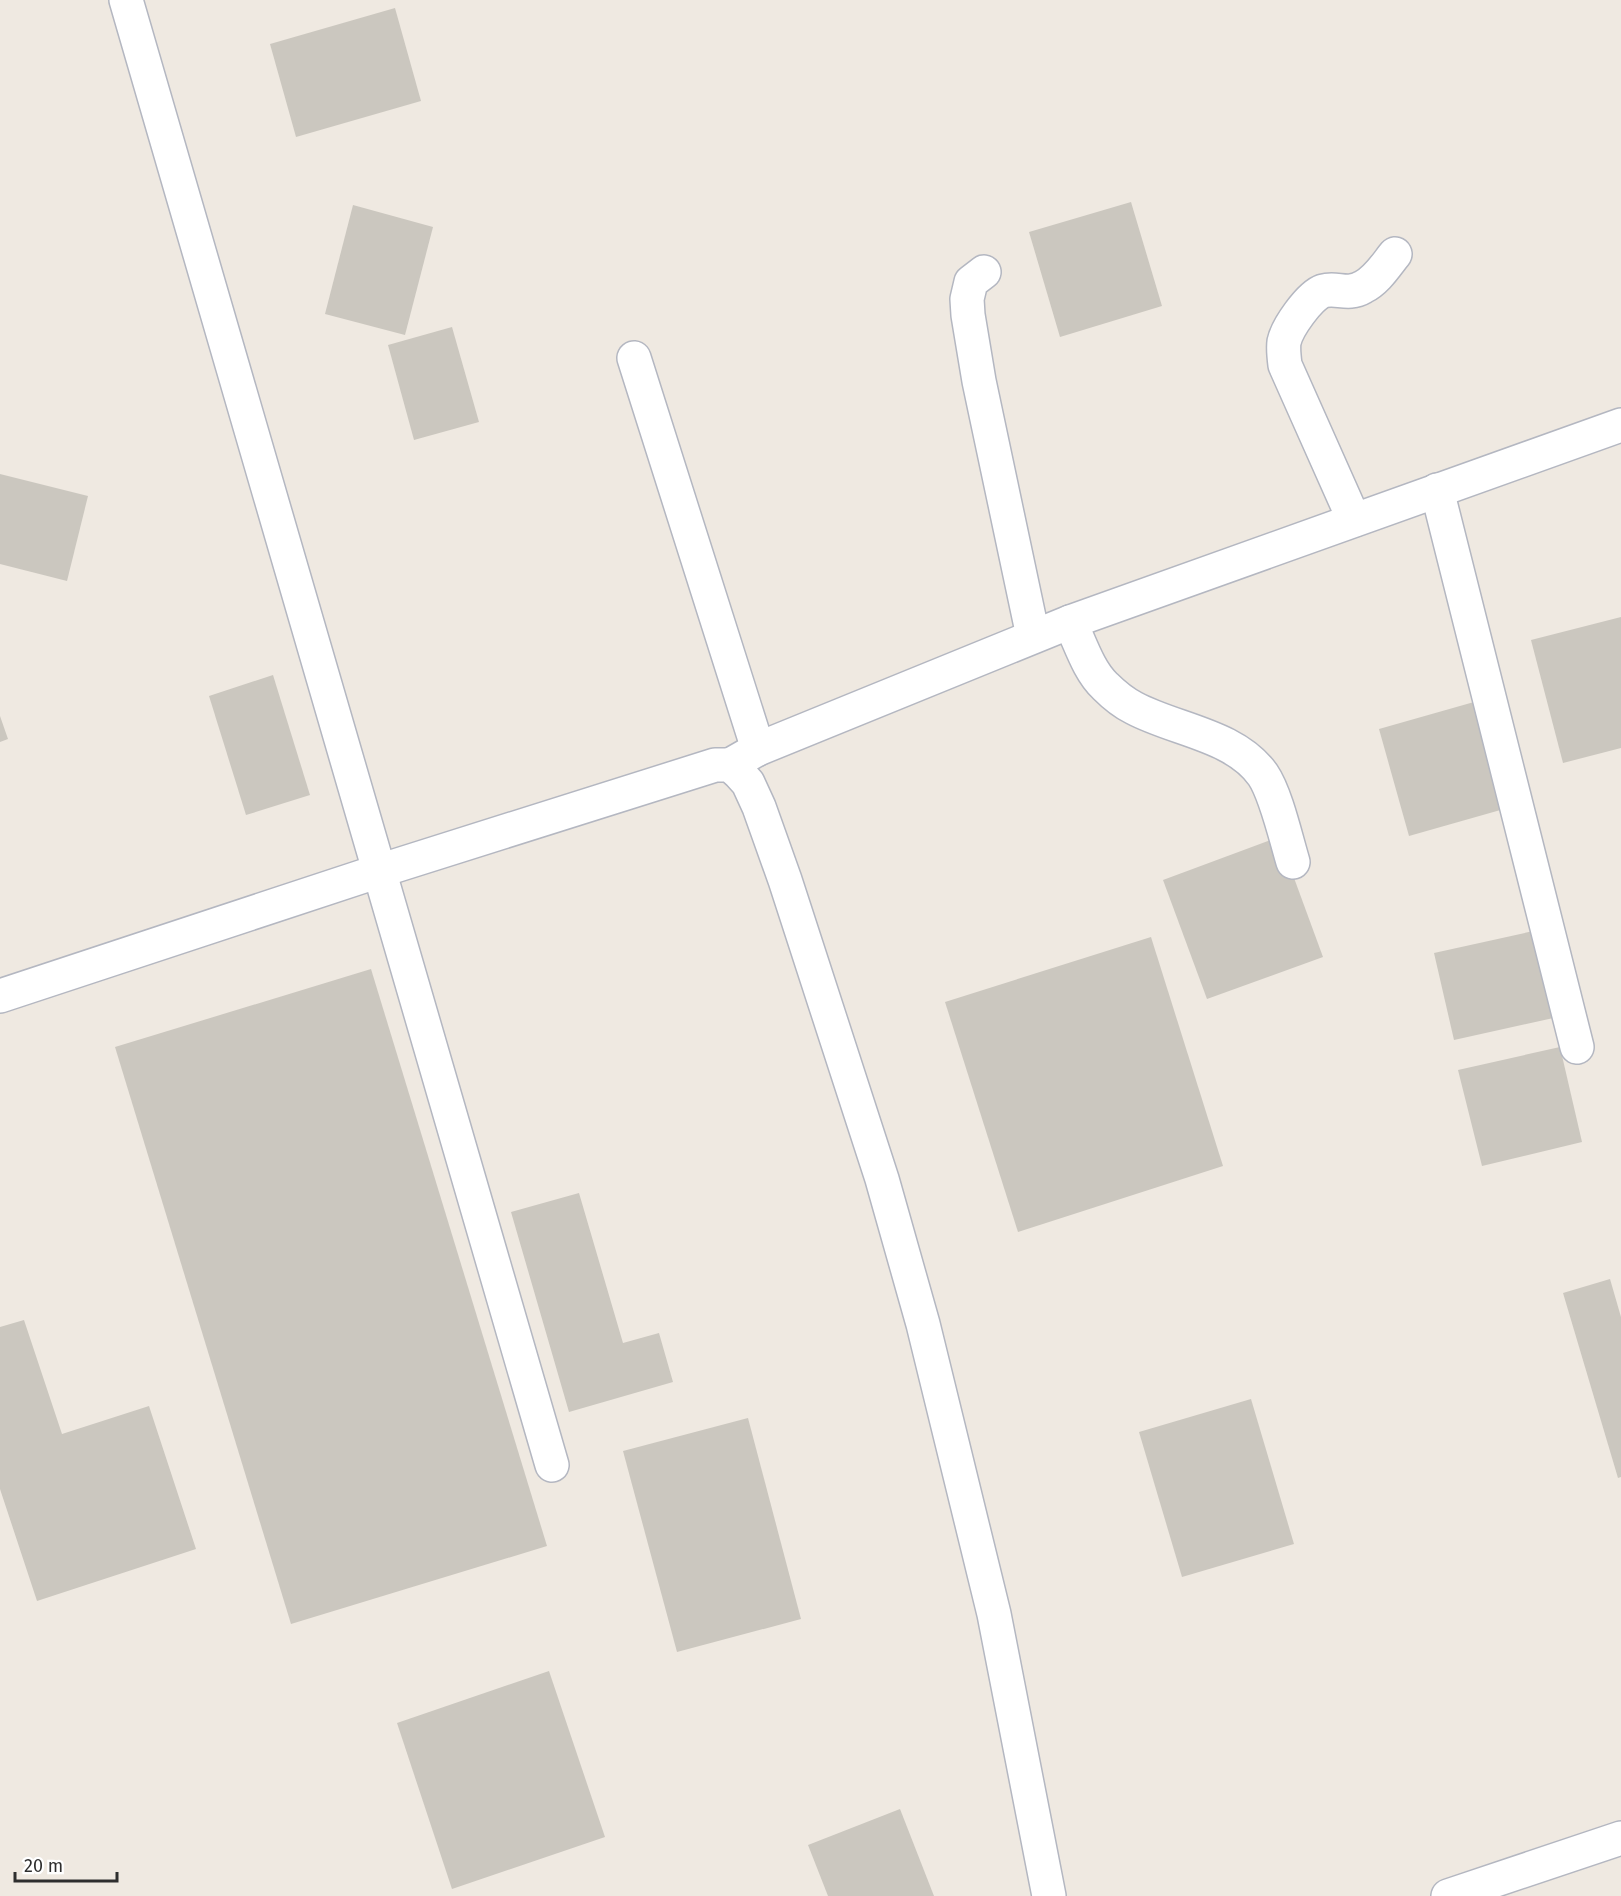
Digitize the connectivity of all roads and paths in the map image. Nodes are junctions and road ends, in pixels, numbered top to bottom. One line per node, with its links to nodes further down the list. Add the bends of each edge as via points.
1 (126, 0): 12 (street)
2 (1395, 254): 7 (street, via 1364,287 1349,292 1325,291 1316,296 1284,341 1285,365)
3 (984, 272): 9 (street, via 971,282 968,315)
4 (634, 358): 10 (street)
5 (1621, 425): 6 (street)
6 (1437, 490): 7 (street); 14 (street)
7 (1354, 520): 8 (street)
8 (1070, 622): 9 (street); 11 (street, via 1092,668 1116,696 1134,708 1224,744 1254,764 1269,785)
9 (1033, 636): 10 (street)
10 (744, 757): 12 (street); 17 (street, via 748,783 785,880 882,1179 923,1324 994,1614)
11 (1293, 862)
12 (380, 871): 13 (street); 15 (street)
13 (0, 996)
14 (1577, 1047)
15 (552, 1465)
16 (1621, 1839): 18 (street)
17 (1048, 1896)
18 (1448, 1896)

